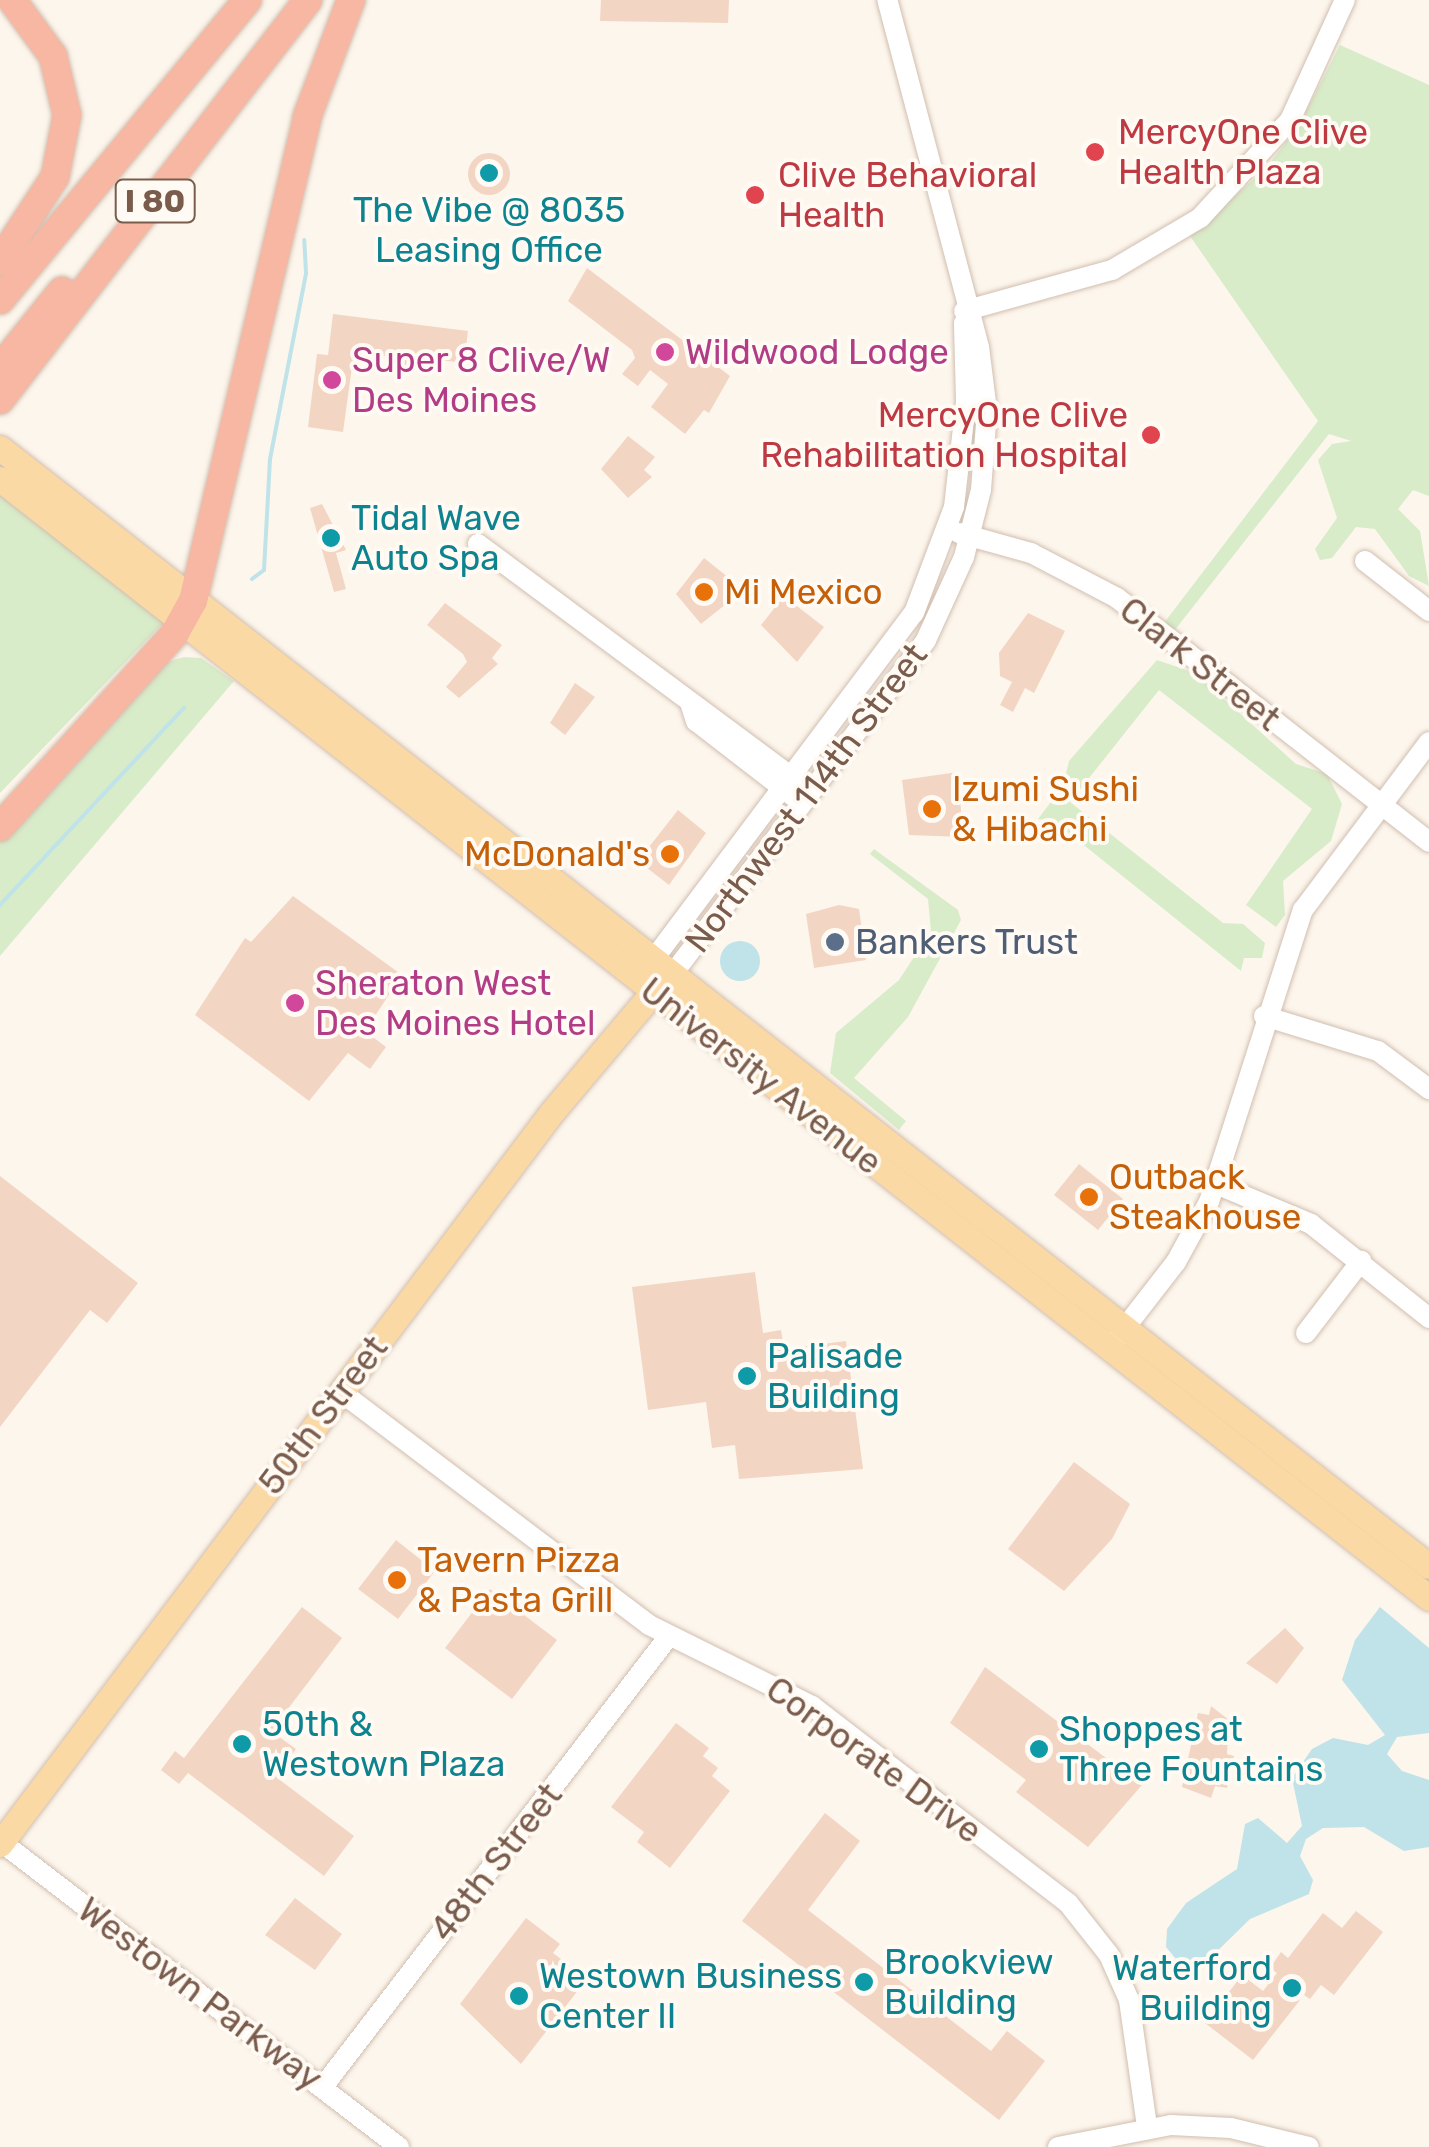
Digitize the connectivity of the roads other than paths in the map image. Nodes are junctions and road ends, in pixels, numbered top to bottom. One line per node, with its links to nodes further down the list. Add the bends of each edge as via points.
1 (12, 0): 8 (highway, via 53,56 67,115 56,177)
2 (247, 0): 9 (highway, I 80)
3 (290, 0): 11 (highway)
4 (308, 0): 12 (highway, I 80)
5 (351, 0): 19 (highway, via 307,117)
6 (886, 0): 10 (street, Northwest 114th Street)
7 (1344, 0): 10 (street, via 1290,120 1200,218 1112,270)
8 (0, 261)
9 (0, 300)
10 (964, 311): 15 (street, Northwest 114th Street, via 963,448); 16 (street, Northwest 114th Street, via 979,348 987,411)
11 (0, 368)
12 (0, 400)
13 (0, 448): 19 (main road, University Avenue)
14 (0, 479): 19 (main road, University Avenue)
15 (948, 530): 16 (street, Clark Street); 23 (street, Northwest 114th Street, via 890,652)
16 (970, 536): 24 (street, Northwest 114th Street, via 926,640); 25 (street, Clark Street, via 1046,560 1117,598)
17 (478, 544): 23 (street)
18 (1365, 561): 20 (street)
19 (187, 611): 21 (highway); 29 (main road, University Avenue); 30 (main road, University Avenue)
20 (1429, 611)
21 (115, 697): 26 (highway); 27 (highway)
22 (1429, 742): 25 (street)
23 (789, 784): 24 (street); 29 (street, Northwest 114th Street)
24 (808, 798): 29 (street, Northwest 114th Street)
25 (1380, 804): 28 (street, Clark Street); 31 (street, via 1302,910)
26 (0, 805)
27 (0, 826)
28 (1429, 842)
29 (662, 967): 30 (main road, Northwest 114th Street); 37 (main road, University Avenue)
30 (649, 988): 37 (main road, University Avenue); 38 (main road, 50th Street)
31 (1264, 1016): 32 (street, via 1378,1051); 33 (street)
32 (1429, 1089)
33 (1216, 1184): 34 (street, via 1284,1209); 37 (street, via 1185,1248)
34 (1361, 1262): 35 (street); 36 (street)
35 (1429, 1318)
36 (1306, 1333)
37 (1117, 1338): 39 (main road, University Avenue); 40 (main road, University Avenue)
38 (340, 1392): 41 (street, Corporate Drive); 42 (main road, 50th Street)
39 (1429, 1566)
40 (1429, 1598)
41 (669, 1636): 43 (street, 48th Street); 44 (street, Corporate Drive, via 812,1706 1080,1916 1129,2000)
42 (0, 1842): 43 (street, Westown Parkway)
43 (322, 2088): 45 (street, Westown Parkway)
44 (1146, 2127): 46 (street); 47 (street, via 1231,2128)
45 (399, 2147)
46 (1058, 2147)
47 (1309, 2147)

